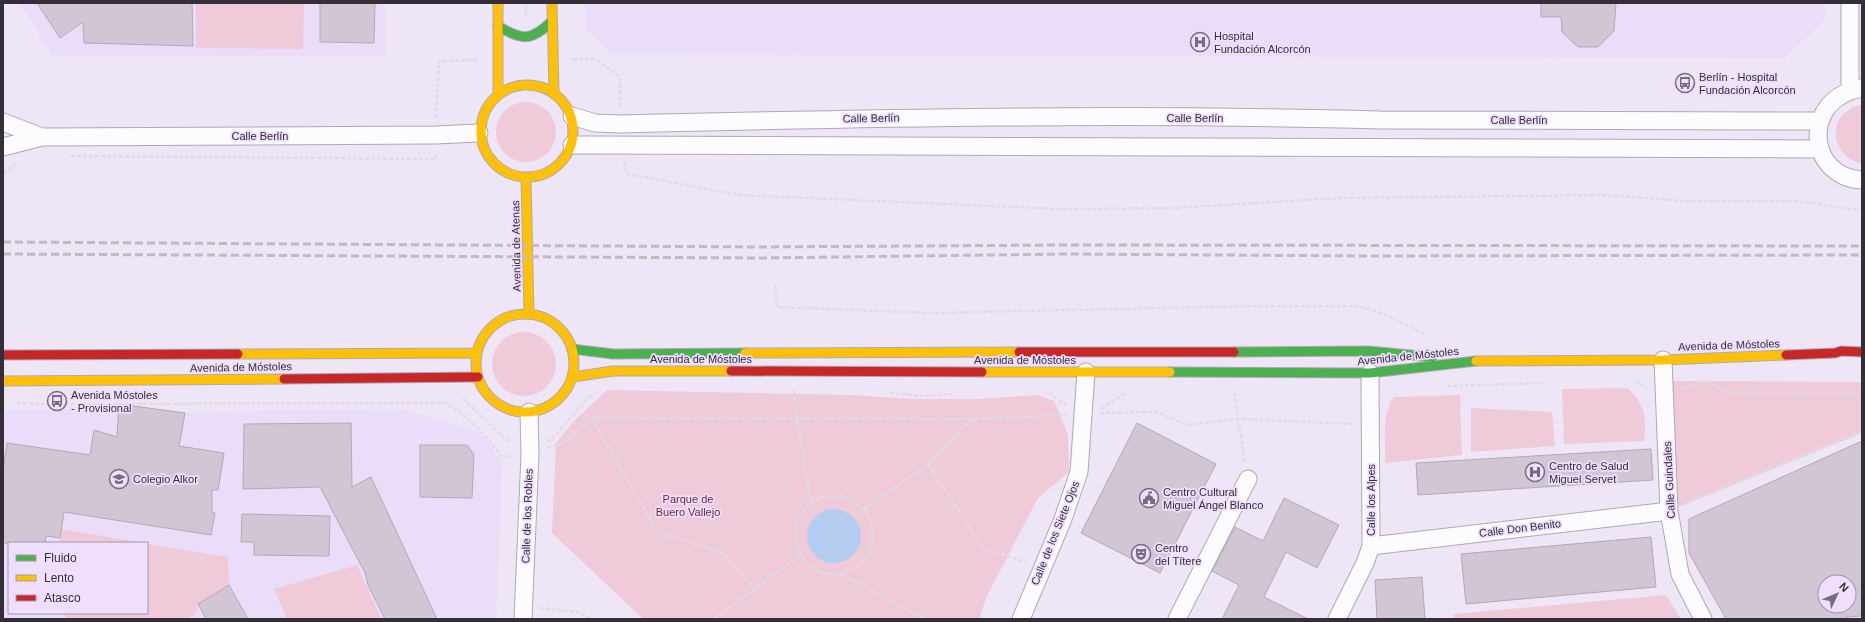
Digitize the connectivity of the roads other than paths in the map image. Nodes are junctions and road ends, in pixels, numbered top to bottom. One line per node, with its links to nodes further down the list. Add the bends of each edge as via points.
1 (498, 3): 5 (main road)
2 (552, 3): 4 (main road)
3 (1850, 3): 6 (street)
4 (552, 21): 5 (main road, via 542,32 525,39 511,35); 7 (main road)
5 (498, 26): 8 (main road)
6 (1856, 89): 10 (street, via 1840,94 1831,102)
7 (554, 93): 8 (main road, via 540,86 526,85 511,88); 9 (main road)
8 (498, 95): 12 (main road, via 489,104)
9 (572, 116): 10 (street, Calle Berlín, via 595,123 621,124 896,118); 14 (main road)
10 (1819, 121): 16 (street)
11 (3, 122): 13 (street, Calle Berlín)
12 (479, 133): 13 (street, Calle Berlín); 17 (main road, via 488,156 498,168 511,175)
13 (42, 136): 15 (street, Calle Berlín)
14 (572, 145): 16 (street); 17 (main road, via 565,159 554,170 541,176)
15 (3, 147)
16 (1820, 149): 18 (street, via 1834,169 1845,176)
17 (526, 178): 19 (main road, Avenida de Atenas)
18 (1862, 180)
19 (529, 314): 20 (main road, via 543,317 556,325 566,335); 22 (main road, via 515,315 490,328)
20 (572, 349): 25 (main road, Avenida de Móstoles, via 613,354 1368,351); 29 (main road, via 575,363)
21 (1862, 352): 24 (main road, Avenida de Móstoles)
22 (477, 353): 23 (main road, Avenida de Móstoles); 28 (main road)
23 (3, 355)
24 (1663, 360): 25 (main road, Avenida de Móstoles); 33 (street, Calle Guindales)
25 (1477, 361): 27 (main road, Avenida de Móstoles)
26 (1086, 372): 27 (main road, Avenida de Móstoles); 29 (main road, Avenida de Móstoles, via 613,371); 36 (street, Calle de los Siete Ojos, via 1079,472 1063,519)
27 (1370, 373): 34 (street, Calle los Alpes)
28 (478, 377): 30 (main road, Avenida de Móstoles); 31 (main road, via 485,392 497,404 512,411)
29 (573, 377): 31 (main road, via 566,391 556,402 544,409)
30 (3, 381)
31 (529, 412): 35 (street, Calle de los Robles, via 530,454)
32 (1248, 479): 37 (street)
33 (1669, 511): 34 (street, Calle Don Benito); 39 (street, Calle Guindales, via 1680,574)
34 (1371, 546): 38 (street, Calle los Alpes)
35 (523, 612)
36 (1021, 619)
37 (1177, 619)
38 (1337, 619)
39 (1703, 619)

